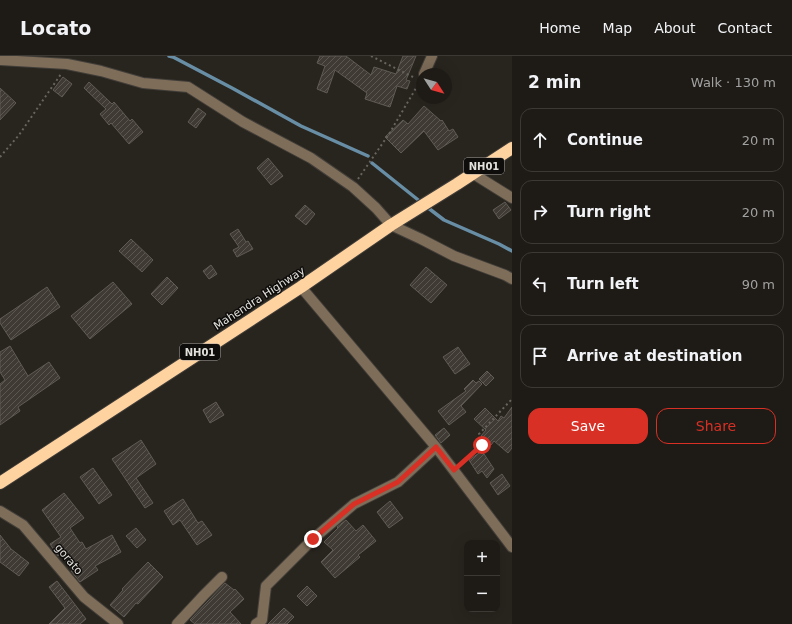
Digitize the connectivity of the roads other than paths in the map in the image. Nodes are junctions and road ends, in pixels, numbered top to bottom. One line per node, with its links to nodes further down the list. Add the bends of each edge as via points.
1 (432, 56): 3 (street)
2 (0, 60): 7 (street, via 68,64 143,83 188,87 243,122 311,158 352,187)
3 (426, 68)
4 (512, 148): 5 (highway, Mahendra Highway / NH01)
5 (472, 173): 6 (street); 7 (highway, Mahendra Highway / NH01)
6 (512, 198)
7 (395, 223): 8 (street, via 454,256); 9 (highway, Mahendra Highway / NH01)
8 (512, 280)
9 (300, 287): 10 (street); 11 (highway, Mahendra Highway / NH01)
10 (436, 447): 13 (street); 17 (street, via 398,482 354,504 313,539 266,586 262,620)
11 (0, 483)
12 (0, 511): 15 (street, gorato, via 23,525 84,597)
13 (512, 547)
14 (222, 577): 16 (street)
15 (118, 624)
16 (177, 624)
17 (256, 624)

